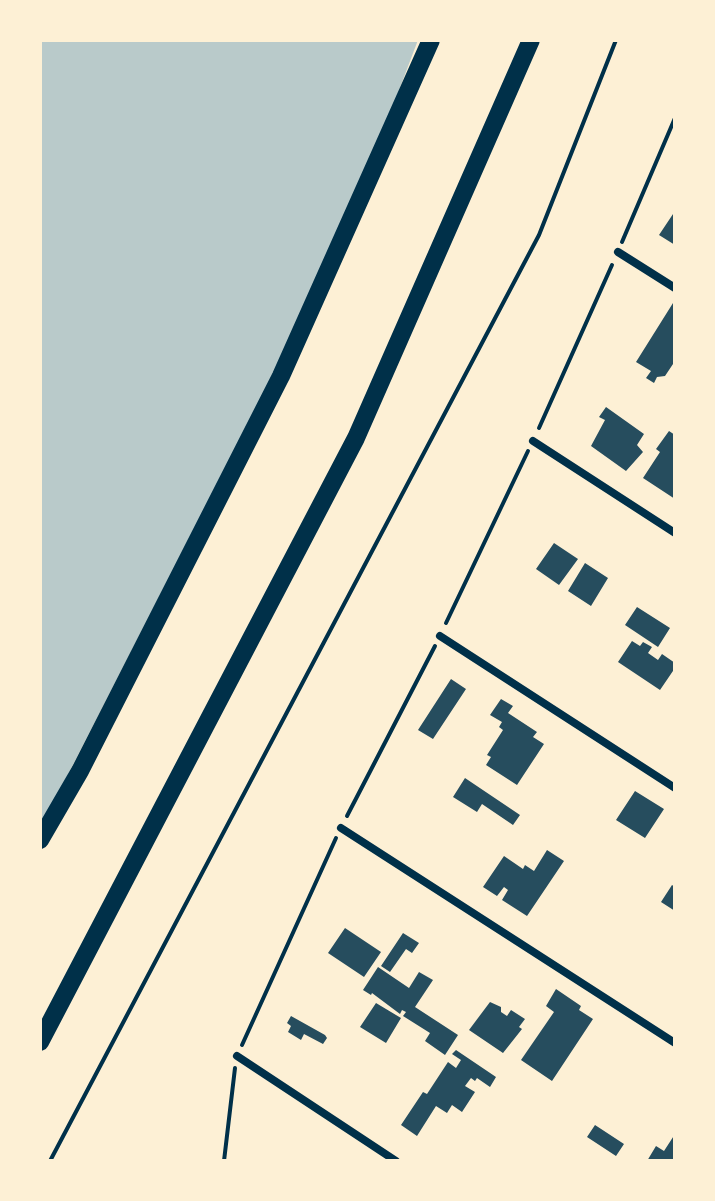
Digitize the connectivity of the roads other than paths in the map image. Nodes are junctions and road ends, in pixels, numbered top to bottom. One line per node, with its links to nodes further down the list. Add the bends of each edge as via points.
1 (431, 40): 10 (main road, via 281,376)
2 (531, 40): 11 (main road, via 356,438)
3 (618, 252): 4 (street)
4 (675, 288)
5 (533, 441): 6 (street)
6 (675, 533)
7 (440, 636): 8 (street)
8 (675, 788)
9 (341, 828): 12 (street)
10 (40, 840)
11 (40, 1042)
12 (675, 1043)
13 (237, 1056): 14 (street)
14 (396, 1161)

